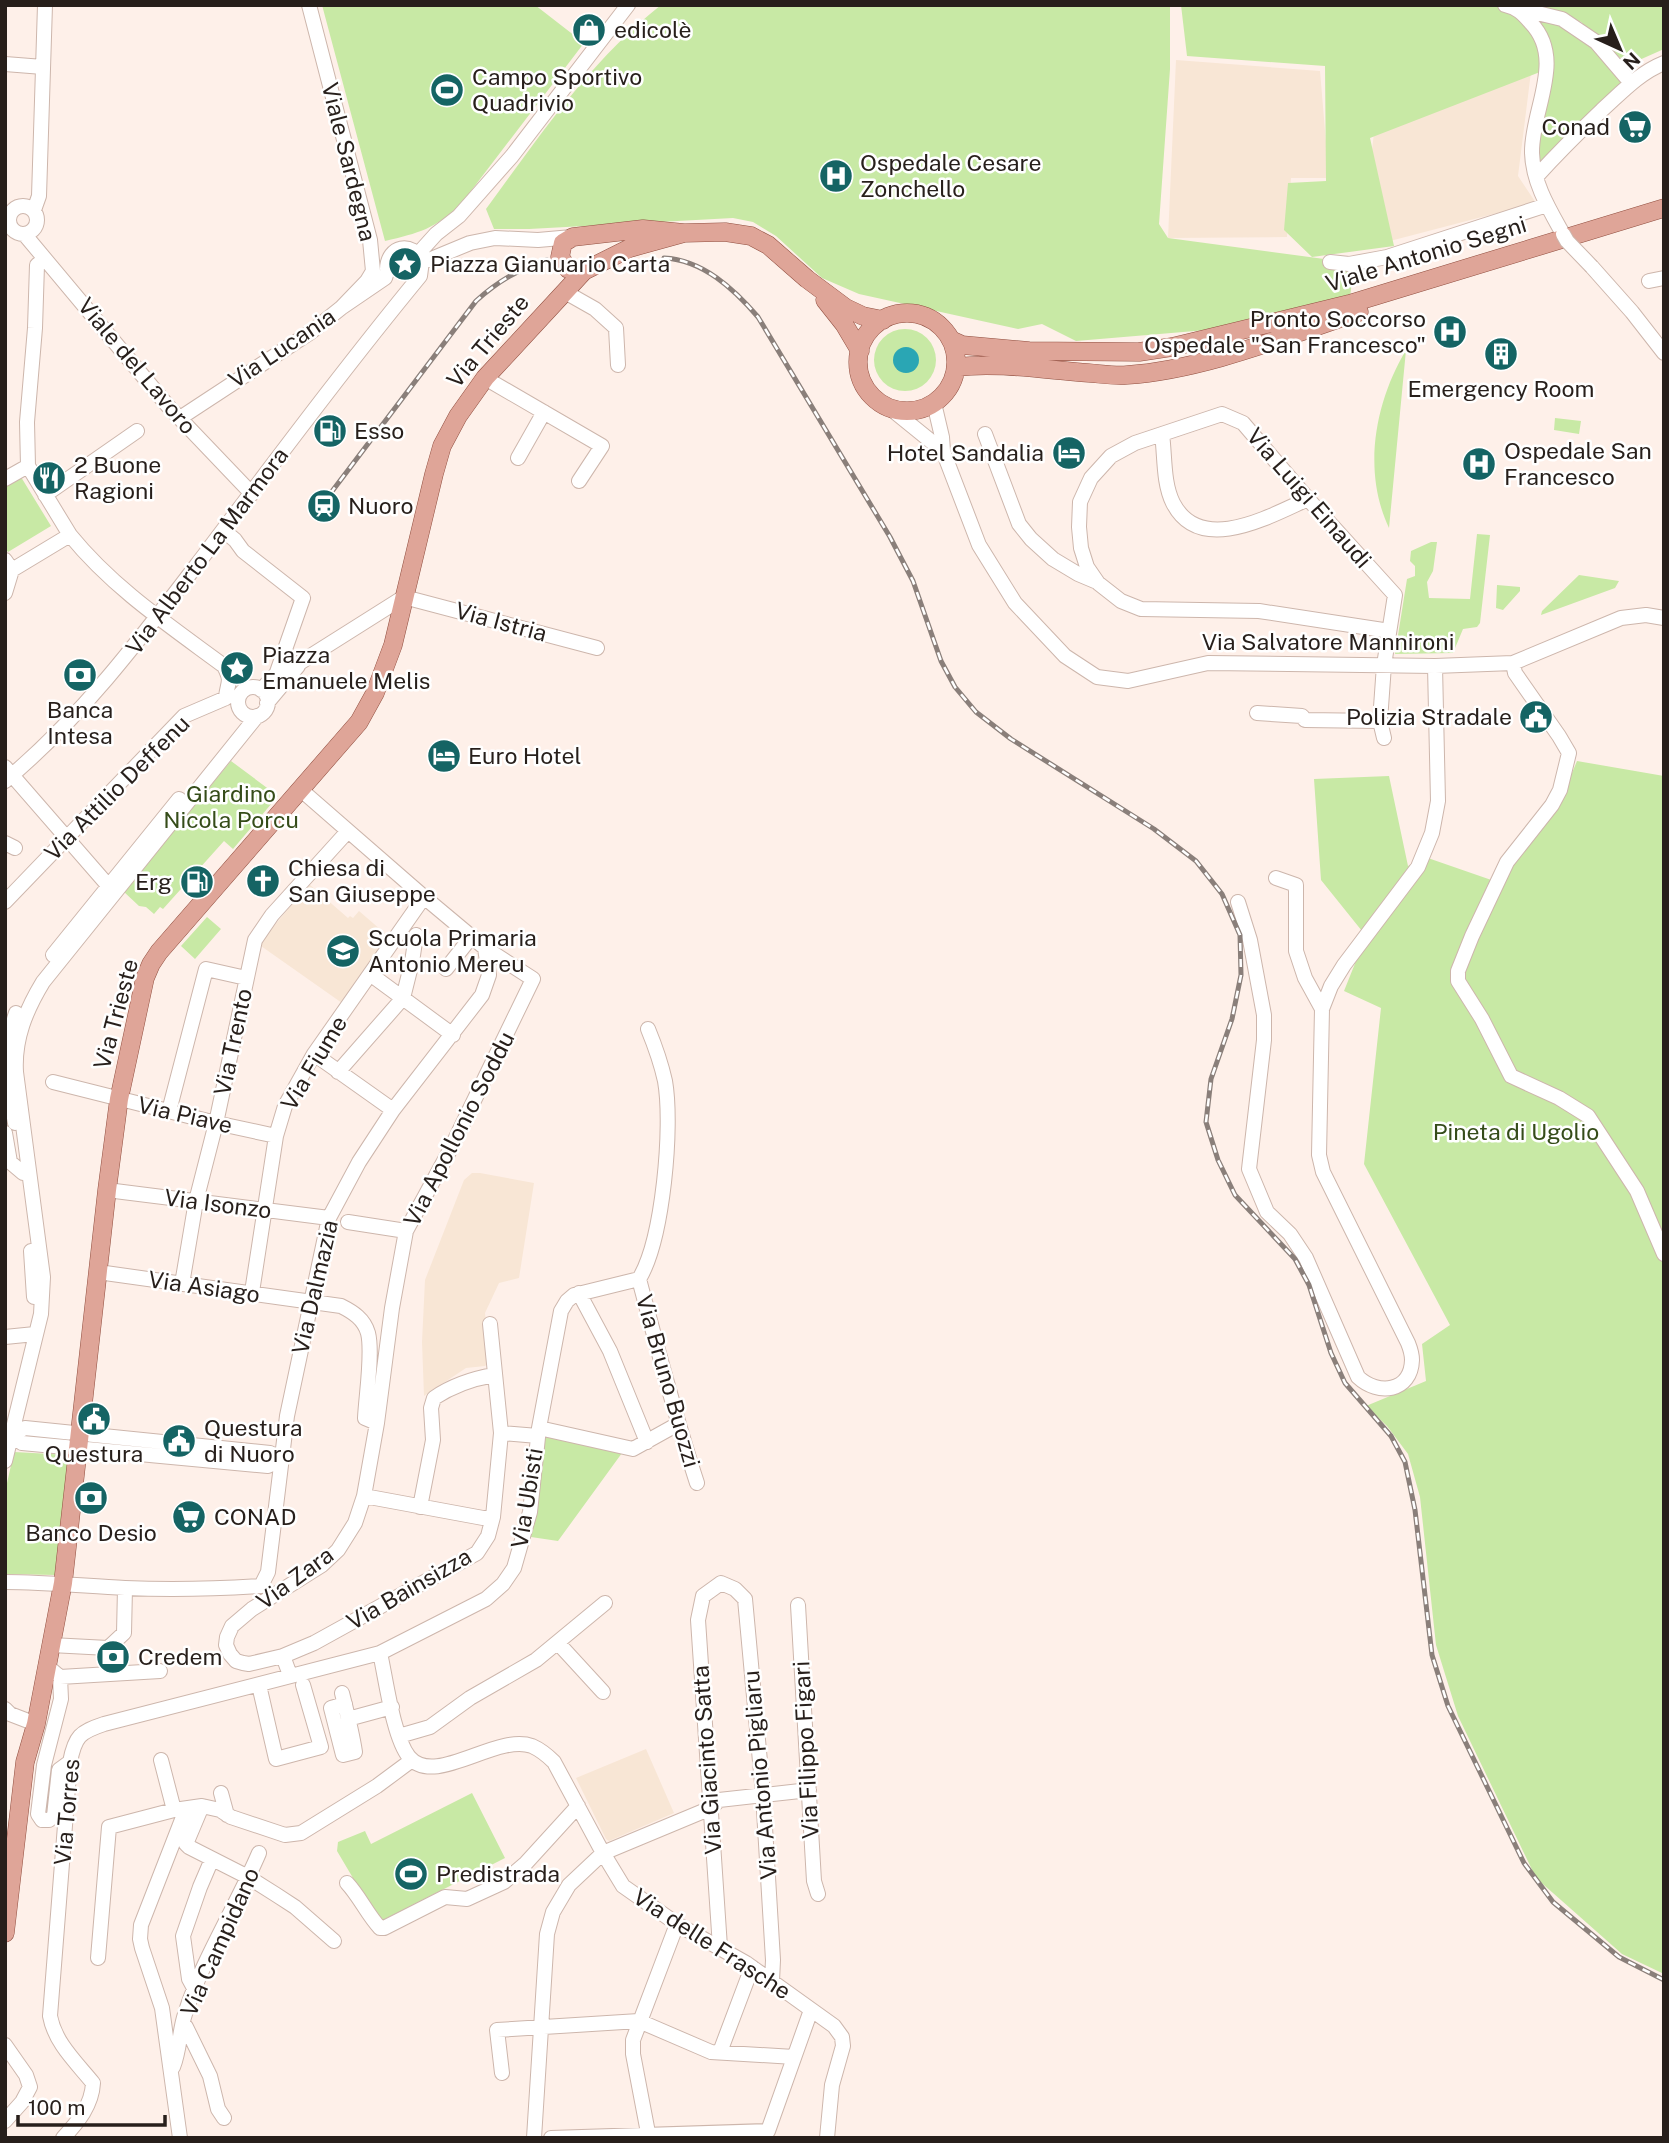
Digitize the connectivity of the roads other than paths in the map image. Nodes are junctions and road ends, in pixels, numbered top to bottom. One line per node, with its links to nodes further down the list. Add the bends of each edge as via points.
1 (45, 5): 7 (street)
2 (309, 5): 19 (street, Viale Sardegna)
3 (628, 5): 13 (street, via 512,156)
4 (1511, 6): 8 (street, via 1562,19 1596,42); 9 (street, via 1541,33 1548,56 1532,152)
5 (1664, 63): 8 (street)
6 (5, 64): 7 (street)
7 (43, 67): 12 (street, via 39,196)
8 (1632, 83): 9 (street)
9 (1535, 177): 10 (street)
10 (1547, 205): 25 (street, via 1387,257 1349,264); 35 (street, bridge, via 1567,241)
11 (1664, 208): 33 (main road, Viale Antonio Segni, via 1349,304 1172,347 1139,352 1028,351)
12 (34, 211): 14 (street, via 17,207); 17 (street, via 36,228)
13 (458, 216): 21 (street, via 460,231); 22 (street, via 436,234)
14 (7, 217): 17 (street, via 12,230)
15 (1664, 219): 37 (main road, Viale Antonio Segni, via 1182,367 1124,375)
16 (684, 233): 18 (main road, via 643,229); 26 (main road, via 630,248); 29 (main road, via 751,236)
17 (25, 235): 24 (street, Viale del Lavoro)
18 (578, 237): 20 (street); 23 (main road, via 563,243); 26 (main road, via 591,242 595,250)
19 (370, 240): 27 (street); 31 (street, Viale Sardegna, via 373,271)
20 (538, 240): 21 (street, via 495,238); 23 (street, via 551,245)
21 (474, 246): 22 (street, via 429,260); 28 (street)
22 (420, 256): 27 (street, via 408,248 397,250 389,257); 28 (street, via 423,265)
23 (560, 257): 26 (main road, via 568,269); 30 (main road, Via Trieste)
24 (45, 259): 42 (street, Viale del Lavoro); 48 (street, via 37,265 36,274)
25 (1330, 262)
26 (587, 269): 30 (main road, Via Trieste)
27 (387, 273): 28 (street, via 400,284); 31 (street, Via Lucania)
28 (418, 278): 51 (street, Via Alberto La Marmora)
29 (807, 279): 32 (main road, via 846,308); 34 (main road)
30 (560, 296): 36 (street, via 595,309 616,328); 38 (main road, Via Trieste)
31 (341, 308): 42 (street, Via Lucania)
32 (883, 320): 33 (main road, via 916,314 936,323); 34 (main road, via 864,338)
33 (951, 340): 37 (main road)
34 (860, 351): 40 (main road, via 864,385)
35 (1664, 353)
36 (618, 365)
37 (956, 367): 39 (main road, via 949,387)
38 (485, 378): 41 (street); 60 (main road, Via Trieste, via 442,446)
39 (934, 403): 40 (main road, via 913,411); 46 (street, Via Salvatore Mannironi)
40 (890, 408): 46 (street)
41 (544, 412): 47 (street); 50 (street, via 601,446)
42 (180, 418): 51 (street, Viale del Lavoro)
43 (137, 431): 52 (street)
44 (1162, 434): 53 (street, Via Luigi Einaudi, via 1222,414 1233,418 1243,423); 53 (street, via 1174,504 1203,528 1241,527); 57 (street, Via Luigi Einaudi, via 1111,456 1091,478 1080,502 1081,548)
45 (985, 435): 57 (street, via 1019,524 1053,559)
46 (943, 450): 67 (street, Via Salvatore Mannironi, via 979,545 1015,603 1065,656 1097,677 1128,681 1208,663)
47 (518, 458)
48 (28, 466): 49 (street); 52 (street)
49 (5, 479)
50 (579, 481)
51 (252, 494): 54 (street, Via Alberto La Marmora)
52 (45, 495): 55 (street)
53 (1308, 499): 59 (street, Via Luigi Einaudi)
54 (223, 530): 62 (street, Via Alberto La Marmora); 70 (street, via 303,598)
55 (70, 535): 56 (street); 62 (street, via 122,589)
56 (8, 565): 58 (street)
57 (1098, 583): 63 (street, Via Luigi Einaudi, via 1121,601 1141,609 1259,611)
58 (5, 593)
59 (1395, 595): 63 (street, via 1388,602); 67 (street)
60 (404, 597): 64 (street, Via Istria); 65 (street); 77 (main road, Via Trieste, via 387,666 364,713)
61 (1663, 615): 66 (street, Via Salvatore Mannironi, via 1621,618)
62 (158, 616): 68 (street); 76 (street, Via Alberto La Marmora, via 81,709)
63 (1382, 630): 67 (street)
64 (597, 648)
65 (301, 662): 70 (street); 71 (street)
66 (1513, 663): 69 (street, Via Salvatore Mannironi); 113 (street, via 1515,673 1569,753 1560,790 1497,882 1458,971 1458,981 1511,1076 1588,1116 1637,1191)
67 (1381, 665): 69 (street, Via Salvatore Mannironi); 74 (street)
68 (224, 666): 71 (street); 72 (street)
69 (1435, 666): 93 (street, via 1438,801 1432,833 1418,867 1344,965)
70 (277, 673): 71 (street)
71 (261, 694): 72 (street, via 239,696); 72 (street, via 264,711)
72 (242, 709): 79 (street, Via Attilio Deffenu, via 184,716); 81 (street, via 226,745)
73 (1257, 713): 74 (street, via 1303,716 1305,720)
74 (1380, 720): 75 (street)
75 (1384, 738)
76 (8, 775): 79 (street)
77 (300, 789): 78 (street); 100 (main road, Via Trieste, via 151,964)
78 (348, 831): 82 (street); 90 (street, Via Trento, via 264,925)
79 (66, 838): 81 (street); 83 (street, Via Attilio Deffenu)
80 (1276, 878): 93 (street, via 1296,886 1296,951)
81 (111, 890): 92 (street, via 34,978); 121 (street, via 30,1003 17,1048 16,1072 43,1277)
82 (424, 898): 86 (street); 89 (street, Via Fiume)
83 (5, 902)
84 (1238, 902): 93 (street, via 1264,1016 1250,1169 1267,1212 1306,1258 1357,1377 1367,1386 1391,1389 1409,1374 1409,1343 1323,1172 1319,1155)
85 (415, 935): 91 (street)
86 (472, 936): 87 (street); 88 (street)
87 (485, 948): 96 (street, Via Dalmazia, via 489,975 482,995); 112 (street, Via Apollonio Soddu, via 533,979)
88 (446, 969)
89 (370, 974): 91 (street); 97 (street, Via Fiume)
90 (246, 978): 102 (street, via 206,969); 103 (street, Via Trento)
91 (403, 998): 96 (street); 98 (street)
92 (18, 1007): 94 (street); 106 (street, via 9,1032 8,1088)
93 (1322, 1009)
94 (5, 1017)
95 (648, 1029): 115 (street, Via Bruno Buozzi, via 663,1072 668,1119 660,1209 647,1266)
96 (453, 1035): 101 (street, Via Dalmazia)
97 (314, 1054): 98 (street); 105 (street, Via Fiume, via 285,1105)
98 (338, 1072): 101 (street)
99 (53, 1082): 100 (street, Via Piave)
100 (119, 1099): 102 (street, Via Piave); 107 (main road, Via Trieste)
101 (393, 1110): 110 (street, Via Dalmazia)
102 (169, 1111): 103 (street, Via Piave)
103 (216, 1123): 105 (street, Via Piave); 108 (street, Via Trento)
104 (5, 1133): 106 (street, via 10,1161)
105 (276, 1136): 109 (street, Via Fiume)
106 (23, 1173): 121 (street)
107 (107, 1190): 108 (street, Via Isonzo); 114 (main road, Via Trieste)
108 (196, 1202): 109 (street, Via Isonzo); 116 (street, Via Trento)
109 (265, 1209): 110 (street, Via Isonzo); 117 (street, Via Fiume)
110 (329, 1218): 119 (street, Via Dalmazia)
111 (348, 1222): 112 (street)
112 (407, 1231): 124 (street, Via Apollonio Soddu, via 391,1308)
113 (1664, 1254)
114 (97, 1272): 116 (street, Via Asiago); 129 (main road, Via Trieste)
115 (639, 1279): 118 (street, Via Bruno Buozzi); 125 (street, Via Bruno Buozzi)
116 (182, 1284): 117 (street, Via Asiago)
117 (252, 1292): 119 (street, Via Asiago)
118 (579, 1293): 126 (street, Via Ubisti, via 561,1311); 131 (street, via 610,1351)
119 (310, 1303): 124 (street, via 341,1306 358,1315 368,1332 365,1418); 134 (street, Via Dalmazia)
120 (490, 1324): 123 (street, Via Bainsizza)
121 (35, 1334): 122 (street); 128 (street)
122 (5, 1337)
123 (494, 1375): 127 (street, Via Bainsizza); 138 (street, via 471,1379 434,1398)
124 (377, 1423): 137 (street, Via Zara)
125 (678, 1424): 131 (street); 136 (street, Via Bruno Buozzi)
126 (538, 1432): 127 (street); 131 (street, via 633,1449); 148 (street, Via Ubisti, via 530,1512 514,1568 503,1584 486,1599)
127 (501, 1433): 139 (street, Via Bainsizza)
128 (8, 1435): 129 (street, via 22,1443); 135 (street)
129 (78, 1440): 130 (street); 132 (street); 141 (main road, Via Trieste)
130 (142, 1440): 132 (street); 133 (street)
131 (647, 1441)
132 (142, 1455): 133 (street)
133 (235, 1456): 134 (street, via 270,1453)
134 (281, 1460): 143 (street, Via Dalmazia, via 268,1572 261,1586)
135 (5, 1461)
136 (697, 1483)
137 (363, 1496): 138 (street); 149 (street, Via Zara, via 355,1522 338,1550 252,1609 232,1626 227,1637 226,1645 236,1661 249,1664)
138 (420, 1507): 139 (street)
139 (493, 1517): 149 (street, Via Bainsizza, via 477,1553)
140 (5, 1582): 141 (street)
141 (63, 1583): 143 (street); 147 (main road, Via Trieste)
142 (721, 1583): 166 (street, Via Antonio Pigliaru, via 745,1599); 169 (street, Via Giacinto Satta, via 703,1596 698,1620)
143 (125, 1588): 147 (street, via 124,1633 108,1648)
144 (604, 1603): 146 (street)
145 (798, 1605): 164 (street, Via Filippo Figari)
146 (558, 1643): 155 (street); 160 (street, via 430,1727)
147 (51, 1645): 150 (main road, Via Trieste)
148 (380, 1653): 152 (street, Via Torres); 157 (street)
149 (283, 1656): 152 (street)
150 (53, 1671): 151 (street); 159 (main road, Via Trieste); 163 (street, via 61,1699 44,1765 38,1814 42,1820 54,1816 59,1770)
151 (160, 1671)
152 (290, 1675): 153 (street, Via Torres)
153 (259, 1685): 154 (street, via 276,1759 321,1747); 163 (street, Via Torres, via 88,1729 73,1744)
154 (303, 1685)
155 (603, 1692)
156 (345, 1706): 157 (street)
157 (392, 1707): 160 (street)
158 (5, 1709): 159 (street)
159 (36, 1724): 179 (main road, Via Trieste, via 25,1762)
160 (399, 1735): 162 (street)
161 (161, 1760): 170 (street)
162 (412, 1760): 167 (street, Via delle Frasche, via 425,1767 442,1766 503,1745 531,1746 554,1762); 171 (street, via 301,1833 285,1835)
163 (70, 1762): 198 (street, Via Torres, via 50,2016 58,2040 93,2083 88,2106)
164 (809, 1790): 166 (street); 177 (street, Via Filippo Figari)
165 (221, 1793): 171 (street)
166 (764, 1794): 169 (street, via 719,1800); 184 (street, Via Antonio Pigliaru)
167 (579, 1806): 173 (street, Via delle Frasche); 176 (street, via 504,1882 467,1899 445,1897 384,1928 373,1921)
168 (196, 1807): 170 (street); 171 (street); 174 (street, via 186,1844); 193 (street, via 183,1817 141,1925 140,1939 162,2008)
169 (711, 1808): 173 (street); 181 (street, Via Giacinto Satta)
170 (174, 1810): 182 (street, via 109,1827)
171 (229, 1816)
172 (259, 1853): 175 (street, Via Campidano)
173 (603, 1853): 178 (street, Via delle Frasche, via 623,1886); 189 (street, via 569,1885 553,1912 547,1934)
174 (212, 1859): 175 (street); 185 (street, via 183,1936)
175 (248, 1877): 180 (street, via 295,1907); 185 (street, Via Campidano)
176 (347, 1883)
177 (818, 1894)
178 (677, 1924): 181 (street, Via delle Frasche); 187 (street)
179 (5, 1933)
180 (334, 1941)
181 (720, 1947): 183 (street, Via delle Frasche)
182 (98, 1958)
183 (752, 1967): 184 (street, Via delle Frasche); 191 (street)
184 (772, 1981): 186 (street, Via delle Frasche)
185 (195, 1990): 188 (street, Via Campidano)
186 (811, 2010): 192 (street); 202 (street, Via delle Frasche, via 842,2037)
187 (639, 2021): 189 (street); 191 (street); 197 (street, via 633,2054)
188 (183, 2024): 193 (street, Via Campidano); 195 (street)
189 (542, 2026): 194 (street, via 497,2030); 200 (street)
190 (5, 2045): 196 (street, via 30,2087)
191 (720, 2052): 192 (street)
192 (794, 2057): 197 (street, via 768,2131)
193 (172, 2072): 199 (street)
194 (502, 2073)
195 (225, 2118)
196 (5, 2121)
197 (649, 2136): 201 (street)
198 (63, 2138)
199 (180, 2138)
200 (534, 2138)
201 (551, 2138)
202 (827, 2138)

